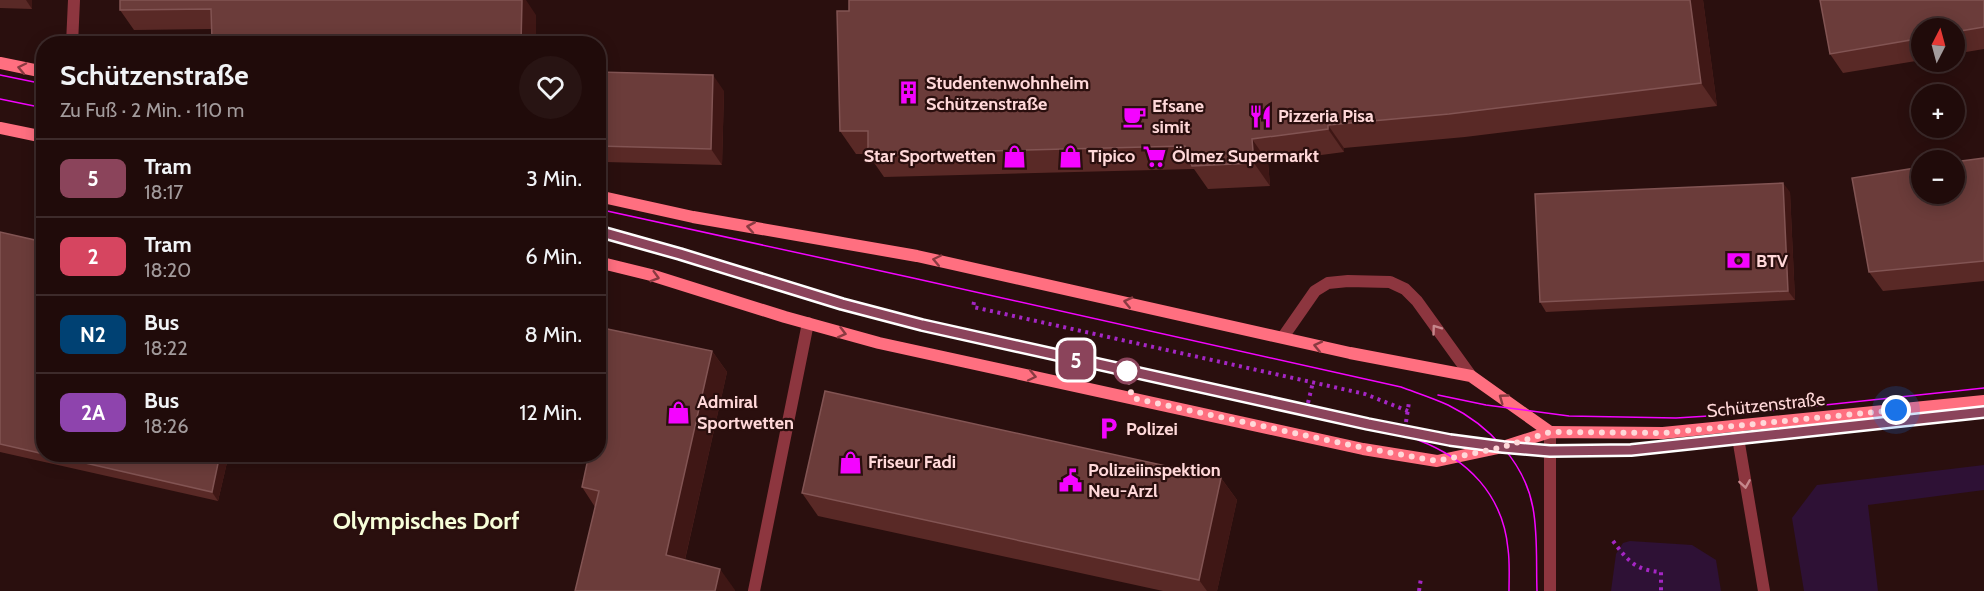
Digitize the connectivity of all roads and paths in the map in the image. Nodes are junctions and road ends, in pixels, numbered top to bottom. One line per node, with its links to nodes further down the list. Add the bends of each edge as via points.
1 (74, 0): 2 (street)
2 (72, 36)
3 (0, 63): 4 (street, one-way to 3)
4 (36, 70)
5 (0, 128): 6 (street)
6 (36, 135)
7 (606, 198): 11 (street, one-way to 7, via 917,256)
8 (606, 264): 10 (street, Schützenstraße, one-way to 10)
9 (975, 301): 13 (path, via 973,308)
10 (808, 323): 20 (street, Schützenstraße, one-way to 20, via 879,344 1437,461); 23 (street)
11 (1283, 338): 12 (street, one-way to 11); 12 (street, one-way to 11, via 1405,288 1389,282 1328,283 1315,291)
12 (1471, 376): 20 (street, one-way to 12)
13 (1312, 382): 16 (path); 17 (path, via 1365,394)
14 (1984, 401): 19 (street, Schützenstraße)
15 (1409, 402): 17 (path)
16 (1308, 403)
17 (1408, 411): 18 (path)
18 (1406, 422)
19 (1736, 426): 20 (street, Schützenstraße, via 1663,433); 27 (street, one-way to 27)
20 (1550, 432): 25 (street)
21 (1613, 541): 26 (path, via 1635,566 1661,572)
22 (1421, 578): 24 (path)
23 (754, 591)
24 (1419, 591)
25 (1550, 591)
26 (1661, 591)
27 (1764, 591)

